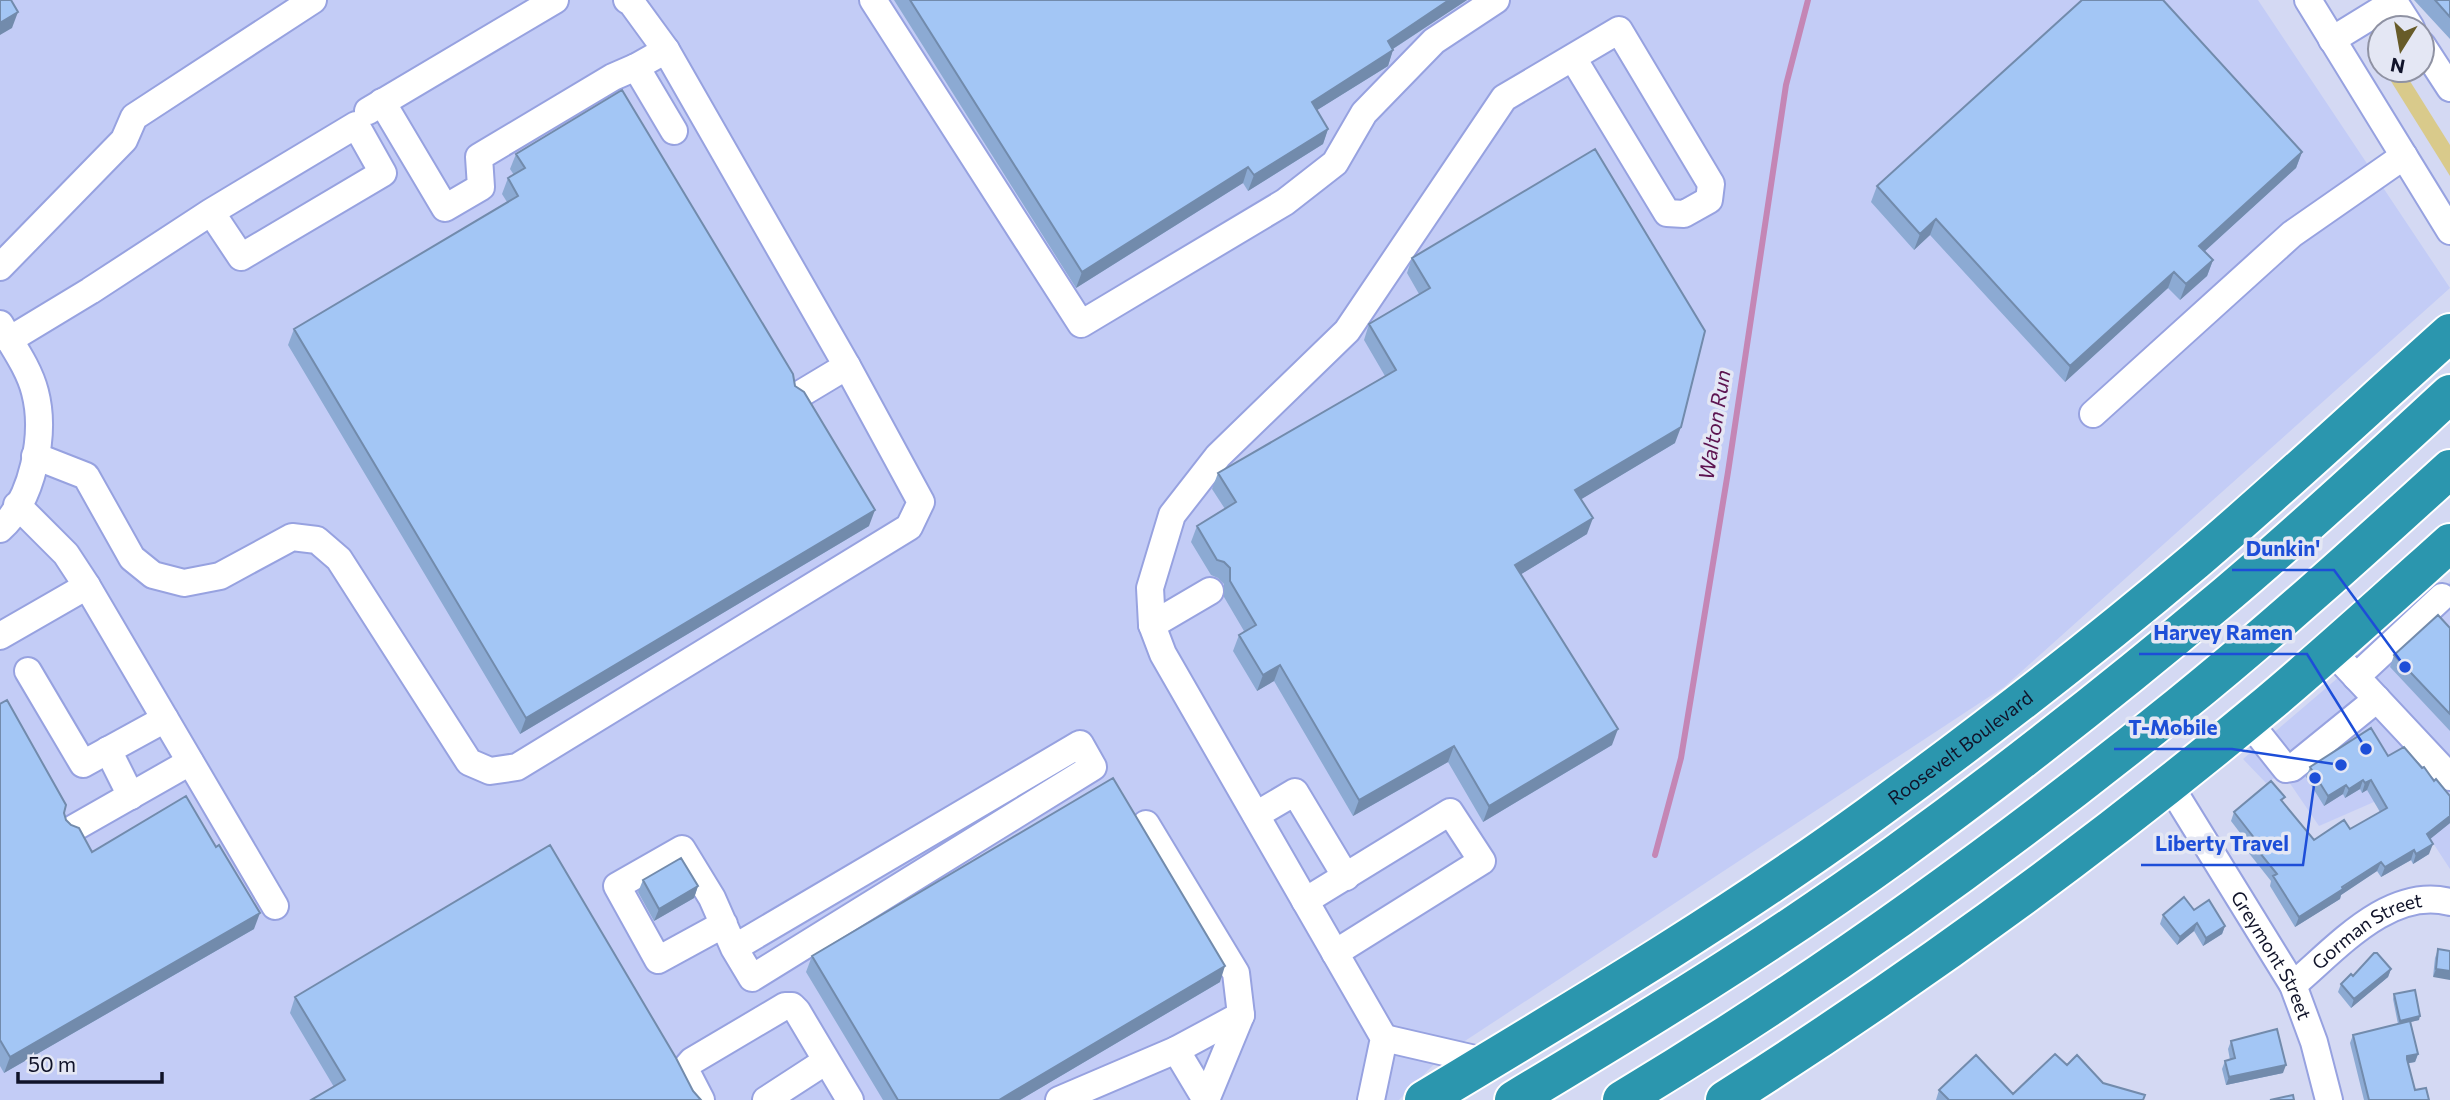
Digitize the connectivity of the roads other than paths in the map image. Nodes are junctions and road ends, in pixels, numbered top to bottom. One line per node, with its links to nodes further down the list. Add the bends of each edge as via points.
1 (313, 0): 20 (street, via 134,117 124,140)
2 (555, 0): 14 (street)
3 (628, 0): 9 (street)
4 (873, 0): 5 (street, via 1081,324 1285,202 1335,163 1364,113 1434,41)
5 (1496, 0)
6 (2308, 0): 8 (street)
7 (2393, 1): 8 (street)
8 (2332, 40): 17 (street)
9 (666, 50): 12 (street); 23 (street)
10 (2436, 54): 13 (street)
11 (1573, 58): 11 (street, via 1619,30 1711,184 1709,200 1684,214 1667,213); 35 (street, via 1504,98 1347,331 1217,456 1172,515 1150,588)
12 (636, 67): 14 (street, via 479,157 481,187 445,208); 16 (street)
13 (2450, 88)
14 (382, 102): 15 (street)
15 (356, 125): 18 (street); 18 (street, via 383,173 241,257)
16 (674, 131)
17 (2404, 156): 19 (street); 26 (street, via 2292,234)
18 (211, 212): 21 (street, via 90,291)
19 (2450, 231)
20 (0, 267)
21 (5, 332): 27 (street, via 35,392 40,437)
22 (2450, 333): 36 (highway, Roosevelt Boulevard)
23 (847, 366): 24 (street); 27 (street, via 921,502 909,527 517,767 490,771 469,762 339,559 317,540 292,537 220,576 184,583 153,575 132,558 86,476)
24 (802, 393)
25 (2450, 394): 47 (highway, via 2217,603)
26 (2093, 414)
27 (35, 456): 29 (street, via 29,484)
28 (2450, 469): 52 (highway, via 2265,634)
29 (18, 505): 30 (street); 32 (street, via 66,554)
30 (0, 529)
31 (2450, 543): 34 (highway)
32 (87, 586): 37 (street); 42 (street)
33 (1210, 591): 35 (street)
34 (2436, 591): 38 (highway, via 2385,625)
35 (1152, 625): 49 (street, via 1163,654)
36 (2116, 626): 47 (highway); 65 (highway, Roosevelt Boulevard, via 1826,846 1601,994)
37 (0, 636)
38 (2343, 663): 40 (street); 41 (highway)
39 (28, 671): 43 (street, via 83,764)
40 (2377, 699): 41 (street, via 2286,769); 45 (street)
41 (2253, 714): 46 (highway); 52 (highway)
42 (165, 719): 43 (street); 44 (street)
43 (108, 750): 48 (street)
44 (190, 762): 48 (street); 56 (street)
45 (2450, 777)
46 (2169, 784): 60 (street, Greymont Street); 74 (highway, via 1960,943)
47 (1979, 791): 72 (highway, via 1787,929)
48 (131, 796): 51 (street)
49 (1256, 815): 53 (street, via 1295,792); 54 (street)
50 (1146, 824): 61 (street, via 1236,974)
51 (74, 828)
52 (2013, 835): 73 (highway, via 1841,960)
53 (1346, 877): 54 (street); 59 (street, via 1450,812 1482,861)
54 (1305, 901): 59 (street)
55 (2450, 902): 60 (street, Gorman Street, via 2423,899 2376,915)
56 (275, 906)
57 (724, 924): 58 (street)
58 (734, 948): 58 (street, via 752,978 1093,767 1080,744)
59 (1335, 953): 62 (street)
60 (2293, 985): 75 (street, Greymont Street)
61 (1241, 1016): 63 (street); 63 (street, via 1206,1100)
62 (1384, 1038): 65 (street); 70 (street)
63 (1176, 1050): 69 (street)
64 (826, 1060): 66 (street, via 797,1011 785,1006 692,1061 685,1069); 67 (street); 68 (street)
65 (1488, 1062): 71 (highway, Roosevelt Boulevard)
66 (701, 1100)
67 (765, 1100)
68 (850, 1100)
69 (1059, 1100)
70 (1371, 1100)
71 (1424, 1100)
72 (1514, 1100)
73 (1622, 1100)
74 (1725, 1100)
75 (2329, 1100)

